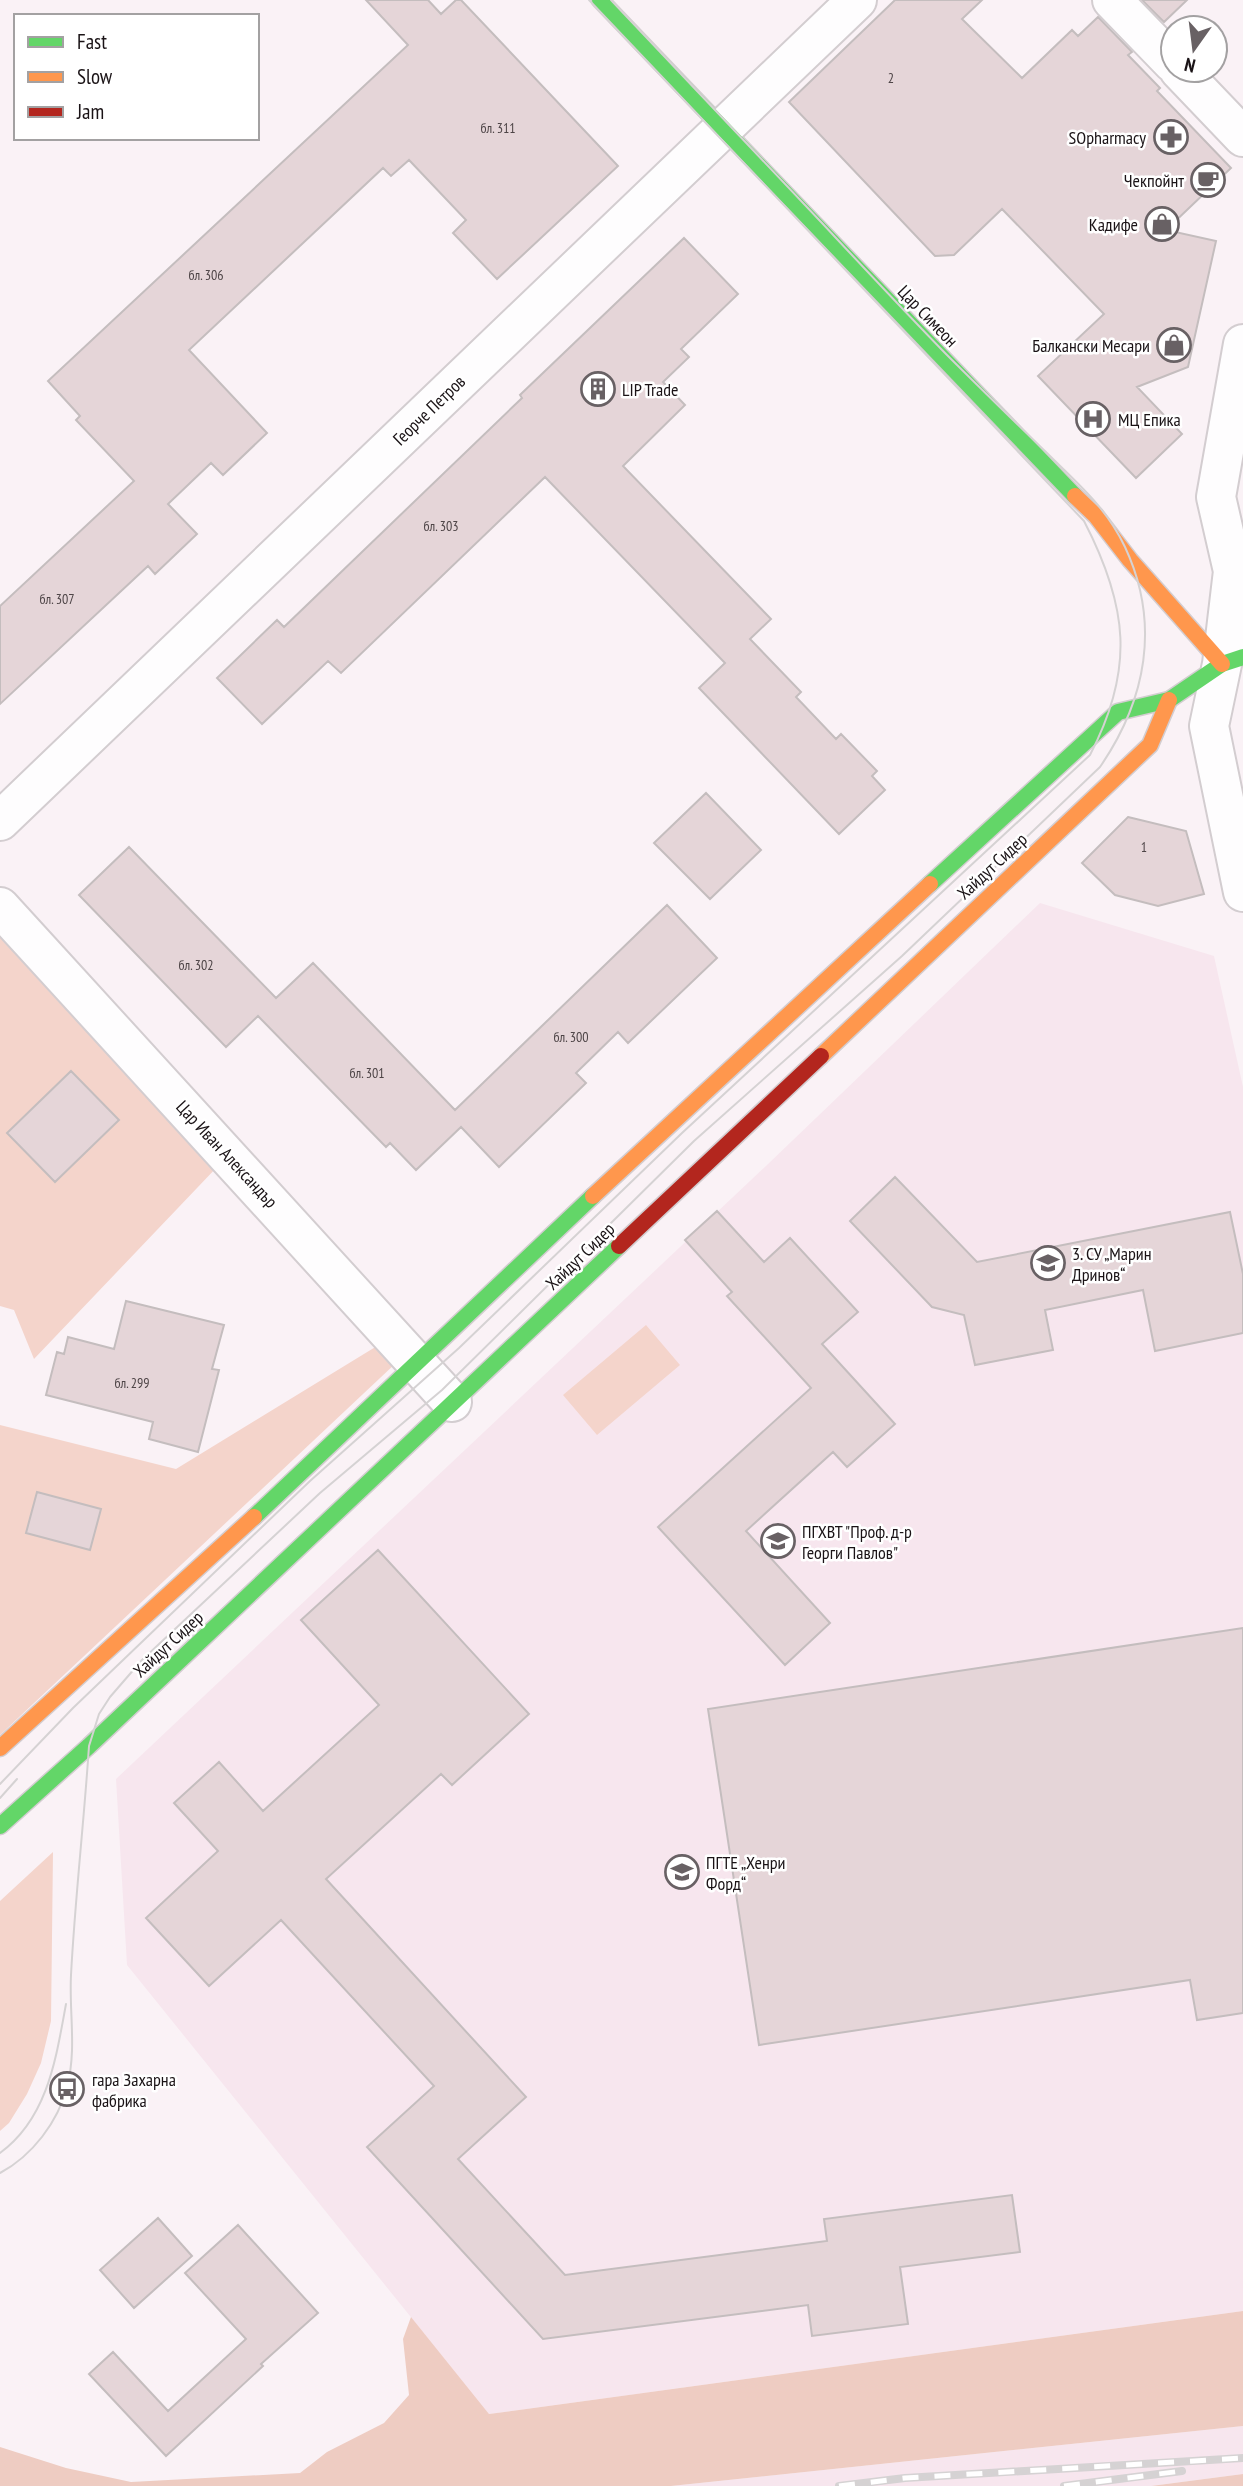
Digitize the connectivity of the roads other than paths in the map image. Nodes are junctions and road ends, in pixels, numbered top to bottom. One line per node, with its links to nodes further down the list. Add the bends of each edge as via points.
1 (600, 0): 6 (street, Цар Симеон)
2 (858, 0): 6 (street, Георче Петров)
3 (1112, 0): 4 (street)
4 (1159, 49)
5 (1193, 84): 7 (street)
6 (723, 128): 10 (street, Цар Симеон, via 1096,516 1130,560); 13 (street, Георче Петров)
7 (1243, 136)
8 (1243, 344): 9 (street, via 1216,497)
9 (1238, 564): 10 (street)
10 (1233, 660): 11 (street); 12 (street, Хайдут Сидер); 14 (street, via 1209,726)
11 (1243, 696)
12 (1169, 700): 16 (street, Хайдут Сидер, via 1118,712 1111,718); 17 (street, Хайдут Сидер, via 1150,745)
13 (0, 821)
14 (1243, 892)
15 (0, 907): 16 (street, Цар Иван Александър)
16 (416, 1360): 17 (street, Цар Иван Александър); 18 (street, Хайдут Сидер, via 296,1477)
17 (452, 1402): 19 (street, Хайдут Сидер)
18 (0, 1748)
19 (0, 1826)

